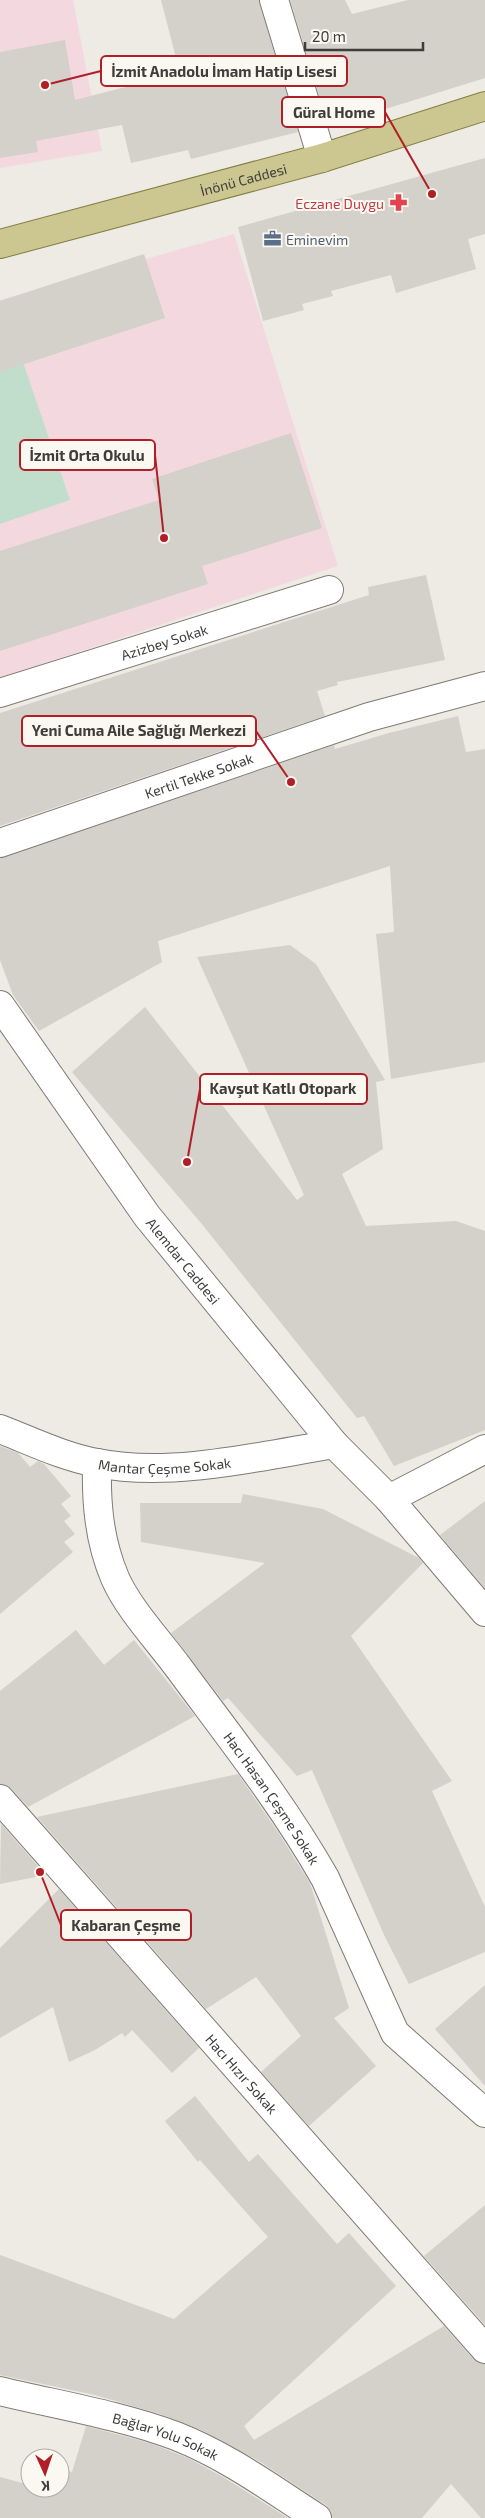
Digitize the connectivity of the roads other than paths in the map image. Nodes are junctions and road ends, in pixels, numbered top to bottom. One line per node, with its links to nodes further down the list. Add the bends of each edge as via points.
1 (274, 0): 3 (street)
2 (485, 106): 3 (main road, İnönü Caddesi)
3 (322, 158): 4 (main road, İnönü Caddesi)
4 (0, 244)
5 (329, 590): 7 (street, Azizbey Sokak)
6 (485, 686): 8 (street, Kertil Tekke Sokak, via 369,717)
7 (0, 693)
8 (0, 842)
9 (0, 1005): 11 (street, Alemdar Caddesi, via 147,1216)
10 (0, 1430): 13 (street, Mantar Çeşme Sokak)
11 (334, 1444): 13 (street, Mantar Çeşme Sokak, via 191,1466); 14 (street, Alemdar Caddesi)
12 (485, 1450): 14 (street)
13 (97, 1463): 17 (street, Hacı Hasan Çeşme Sokak, via 96,1504 103,1545 116,1579 311,1855 395,2033)
14 (389, 1499): 15 (street, Alemdar Caddesi)
15 (485, 1612)
16 (0, 1799): 18 (street, Hacı Hızır Sokak)
17 (485, 2113)
18 (485, 2349)
19 (0, 2391): 20 (street, Bağlar Yolu Sokak, via 176,2436 221,2457)
20 (317, 2518)

